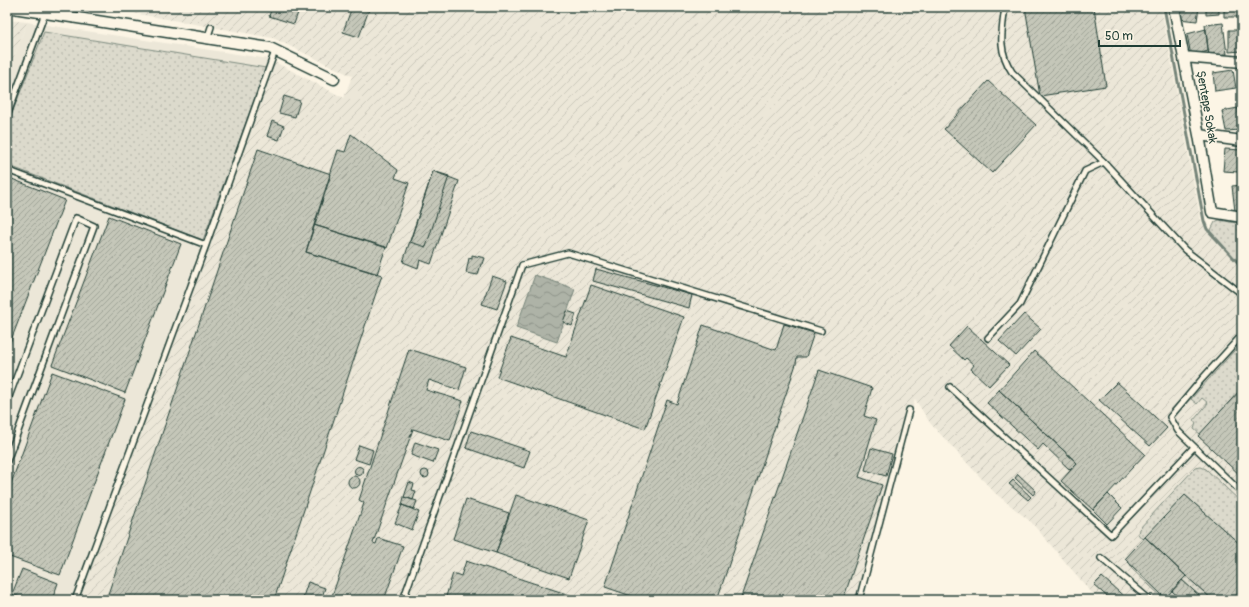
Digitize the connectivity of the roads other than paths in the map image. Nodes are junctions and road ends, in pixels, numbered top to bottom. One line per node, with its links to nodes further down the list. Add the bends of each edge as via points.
1 (7, 7): 4 (street)
2 (1005, 7): 14 (lane, via 1001,43 1008,66)
3 (1174, 7): 8 (street, Şentepe Sokak)
4 (45, 13): 6 (street); 11 (lane)
5 (211, 26): 6 (lane)
6 (207, 39): 7 (street, via 270,48)
7 (275, 51): 10 (street); 17 (lane)
8 (1184, 57): 9 (street); 12 (street, Şentepe Sokak)
9 (1242, 62)
10 (334, 79)
11 (7, 116)
12 (1199, 135): 13 (street); 16 (street, Şentepe Sokak, via 1212,212)
13 (1242, 140)
14 (1104, 162): 18 (lane, via 1185,250); 21 (lane, via 1085,171 1020,304)
15 (7, 170): 17 (lane)
16 (1242, 217)
17 (206, 245): 29 (lane)
18 (1242, 294)
19 (821, 331): 30 (lane, via 568,253 522,265)
20 (1242, 335): 25 (lane, via 1170,417 1178,431)
21 (988, 338)
22 (950, 387): 25 (lane, via 1111,535)
23 (7, 402): 26 (lane, via 76,218 94,226)
24 (909, 410): 31 (lane)
25 (1194, 447): 27 (lane)
26 (7, 461)
27 (1242, 493)
28 (1101, 558): 32 (lane)
29 (75, 600)
30 (403, 600)
31 (859, 600)
32 (1150, 600)

